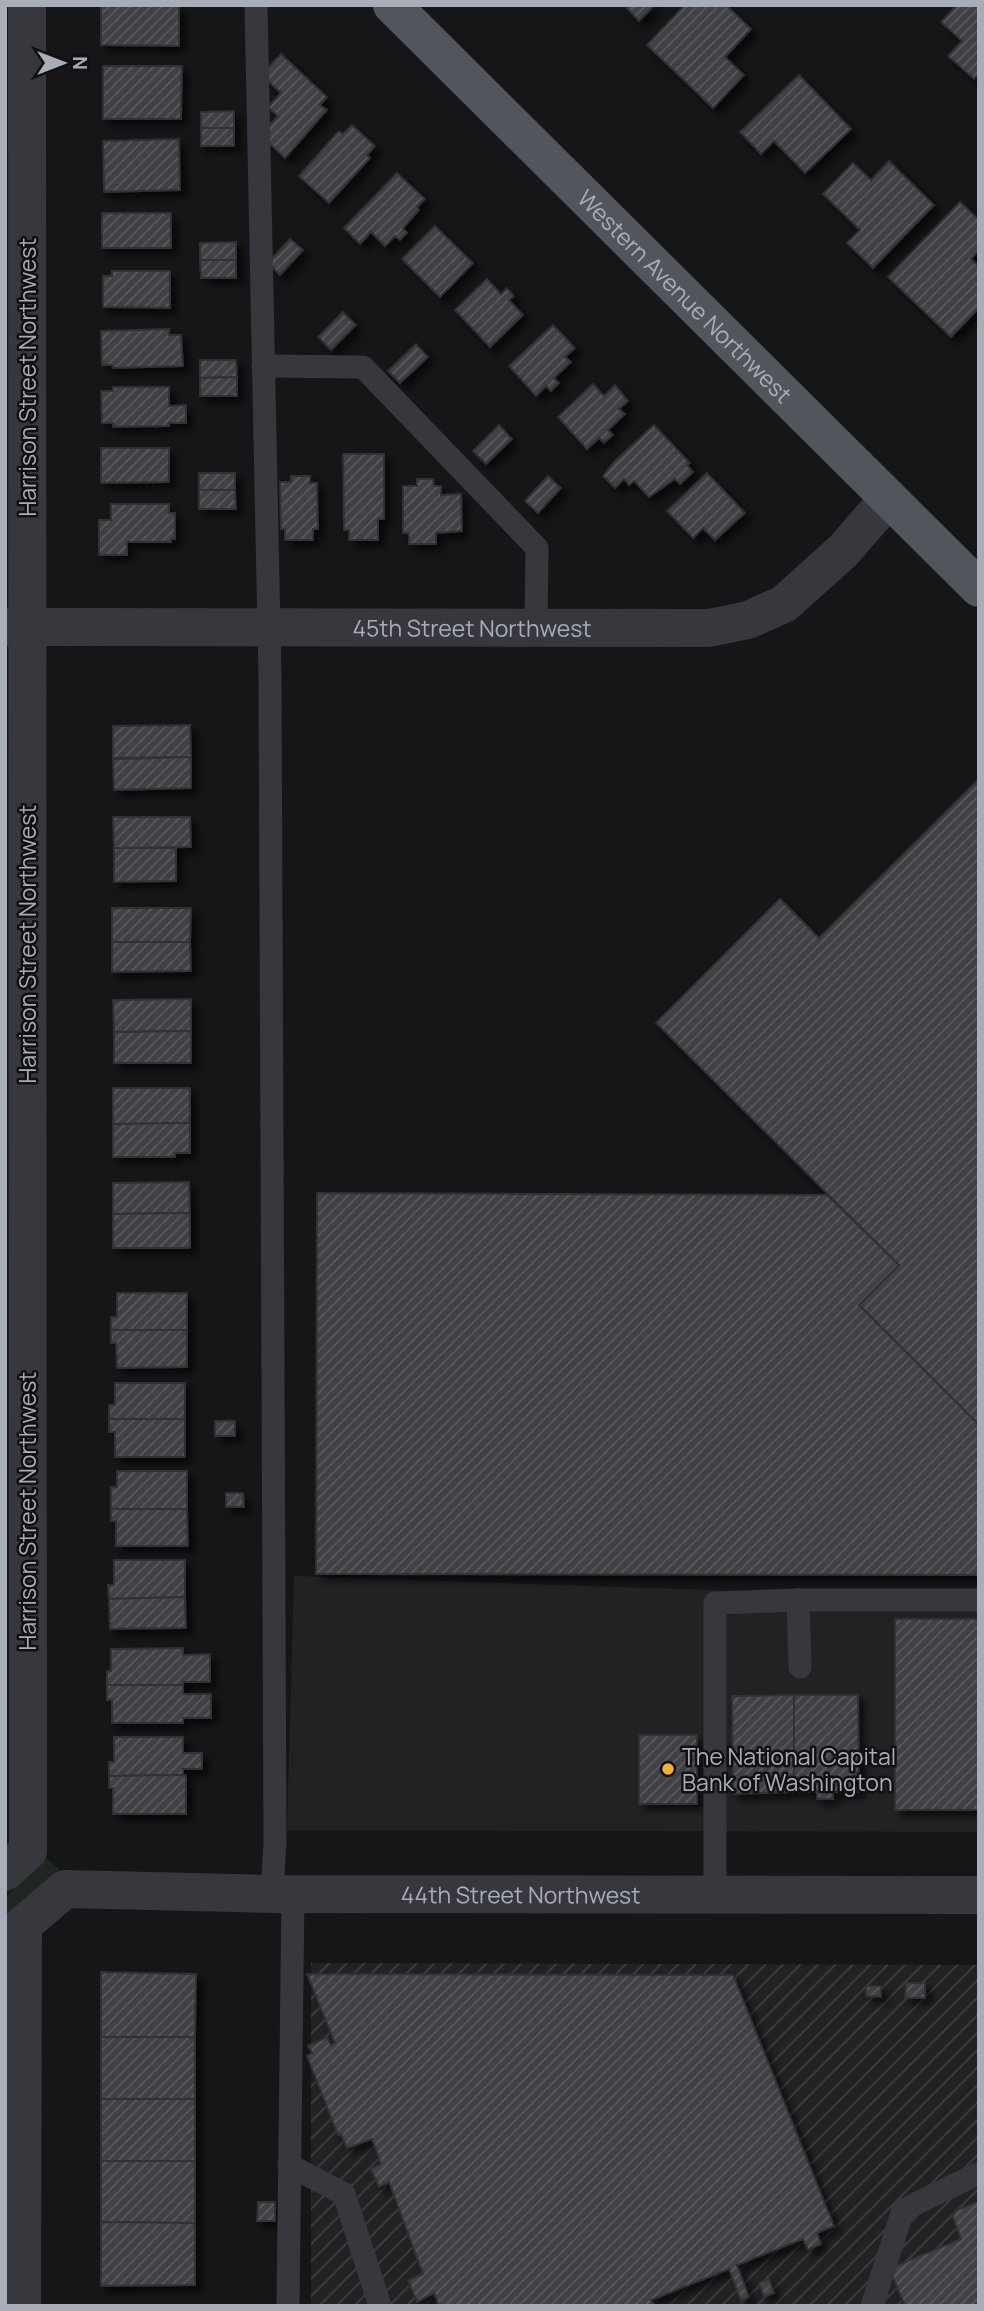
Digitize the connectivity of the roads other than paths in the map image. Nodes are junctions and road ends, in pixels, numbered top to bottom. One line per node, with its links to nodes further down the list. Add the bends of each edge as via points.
1 (27, 5): 7 (street, Harrison Street Northwest)
2 (256, 5): 4 (lane)
3 (392, 5): 5 (main road, Western Avenue Northwest)
4 (263, 366): 8 (lane); 9 (lane, via 363,368 537,548)
5 (889, 498): 6 (main road, Western Avenue Northwest); 9 (street, 45th Street Northwest, via 843,551 767,614 709,628)
6 (979, 588)
7 (16, 627): 8 (street, 45th Street Northwest); 10 (street, Harrison Street Northwest)
8 (269, 627): 9 (street, 45th Street Northwest); 16 (lane, via 275,1814)
9 (536, 627)
10 (16, 851): 14 (street, Harrison Street Northwest)
11 (798, 1600): 12 (lane); 13 (lane); 17 (lane, via 715,1603)
12 (979, 1600)
13 (800, 1667)
14 (16, 1668): 15 (street, Harrison Street Northwest, via 28,1851)
15 (5, 1872)
16 (282, 1894): 17 (street, 44th Street Northwest); 19 (street, 44th Street Northwest, via 65,1889 23,1925); 20 (lane)
17 (715, 1894): 18 (street, 44th Street Northwest)
18 (979, 1895)
19 (14, 2153): 22 (street)
20 (289, 2165): 23 (lane); 24 (lane, via 344,2194)
21 (979, 2173): 25 (lane, via 903,2210)
22 (22, 2306)
23 (288, 2306)
24 (380, 2306)
25 (872, 2306)

